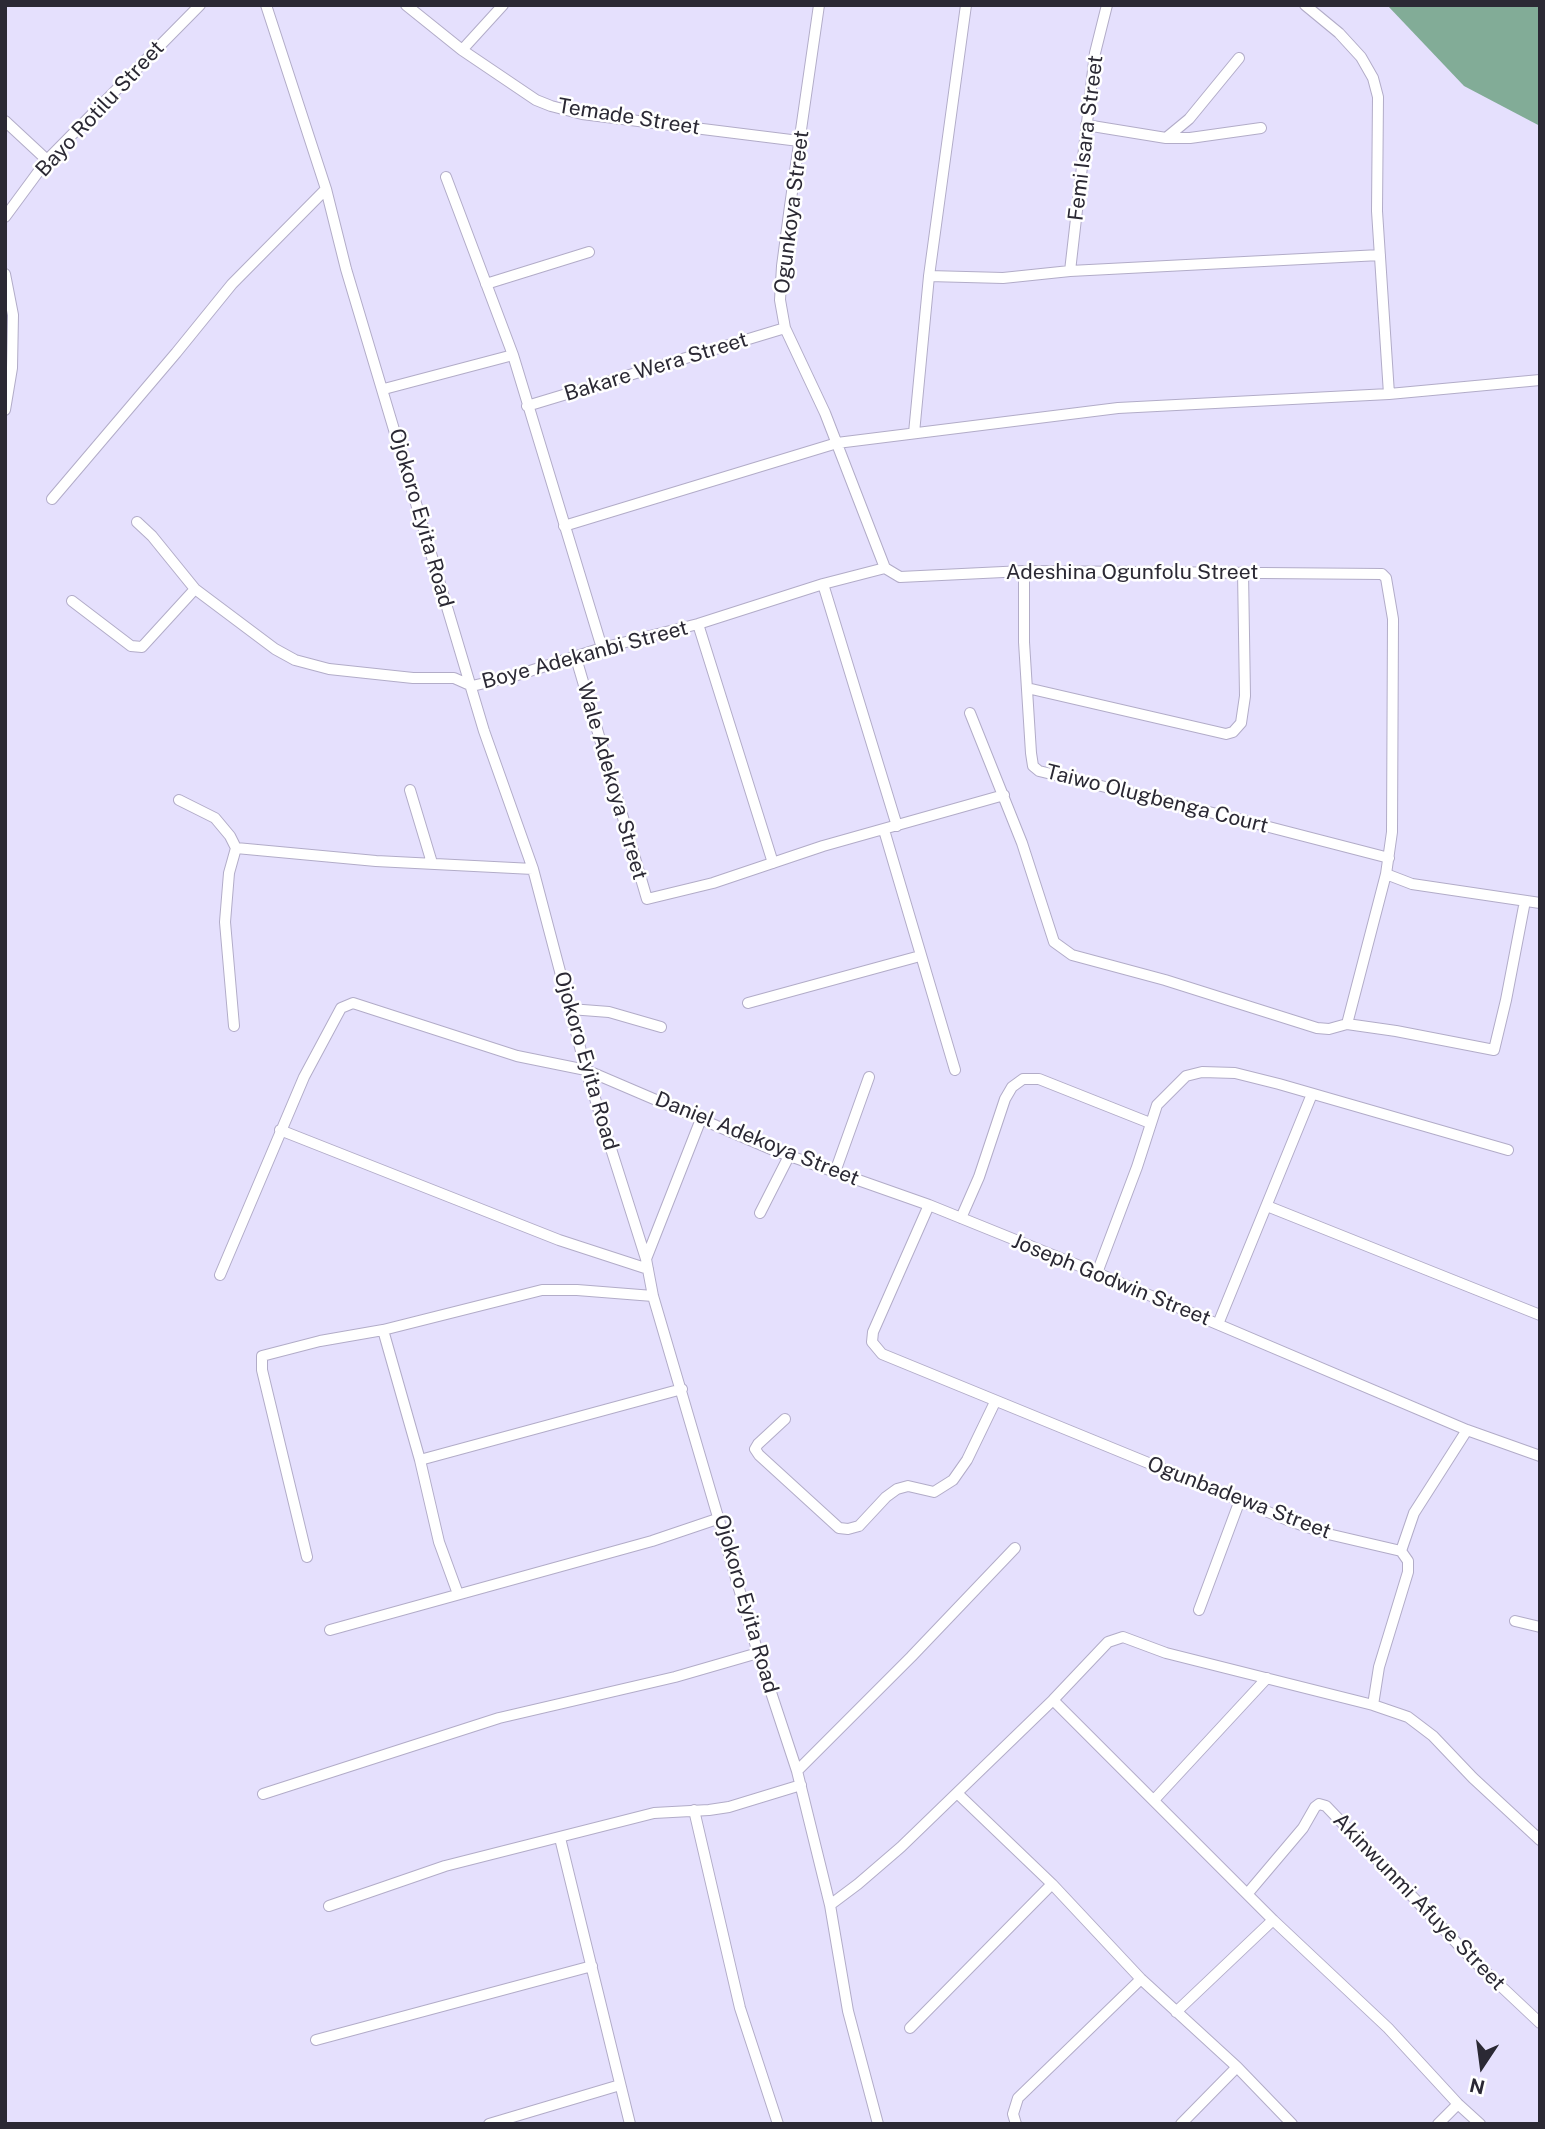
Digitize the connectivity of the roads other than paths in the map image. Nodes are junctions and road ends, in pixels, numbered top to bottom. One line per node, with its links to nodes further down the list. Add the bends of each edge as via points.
1 (200, 5): 16 (street, Bayo Rotilu Street)
2 (266, 5): 18 (street, Ojokoro Eyita Road)
3 (406, 5): 9 (street, Temade Street)
4 (503, 5): 9 (street)
5 (819, 5): 15 (street, Ogunkoya Street)
6 (966, 5): 24 (street)
7 (1107, 5): 12 (street, Femi Isara Street, via 1095,53)
8 (1305, 5): 21 (street, via 1339,33 1373,78 1378,97)
9 (462, 50): 15 (street, Temade Street, via 551,106 582,114)
10 (1239, 58): 14 (street, via 1189,119)
11 (5, 121): 16 (street)
12 (1086, 125): 14 (street); 22 (street, Femi Isara Street)
13 (1261, 128): 14 (street)
14 (1166, 138)
15 (799, 141): 26 (street, Ogunkoya Street, via 782,266 780,300)
16 (47, 160): 19 (street, Bayo Rotilu Street)
17 (446, 177): 25 (street)
18 (326, 189): 29 (street, Ojokoro Eyita Road); 35 (street, via 232,284)
19 (5, 217)
20 (589, 252): 25 (street)
21 (1380, 255): 22 (street); 30 (street)
22 (1070, 271): 24 (street, via 1003,278)
23 (5, 274): 32 (street, via 13,315)
24 (929, 276): 33 (street)
25 (486, 284): 27 (street)
26 (785, 328): 31 (street, Bakare Wera Street); 34 (street, Ogunkoya Street)
27 (513, 355): 29 (street); 31 (street)
28 (1540, 380): 30 (street)
29 (384, 389): 47 (street, Ojokoro Eyita Road)
30 (1389, 394): 33 (street, via 1118,408)
31 (527, 406): 37 (street)
32 (5, 410)
33 (914, 433): 34 (street)
34 (837, 443): 37 (street); 38 (street, Ogunkoya Street)
35 (52, 499)
36 (137, 522): 42 (street)
37 (564, 526): 45 (street)
38 (885, 568): 39 (street, Adeshina Ogunfolu Street, via 900,577); 41 (street, Boye Adekanbi Street)
39 (1024, 571): 40 (street, Adeshina Ogunfolu Street); 48 (street, Taiwo Olugbenga Court)
40 (1244, 572): 48 (street, via 1245,696 1241,723 1233,732); 56 (street, Adeshina Ogunfolu Street, via 1382,574 1386,578 1393,619)
41 (823, 584): 44 (street, Boye Adekanbi Street); 53 (street)
42 (195, 590): 43 (street, via 142,647 131,646); 47 (street, via 295,660 329,669 454,678)
43 (72, 601)
44 (698, 624): 45 (street, Boye Adekanbi Street); 58 (street)
45 (602, 648): 46 (street, Boye Adekanbi Street)
46 (576, 658): 47 (street, Boye Adekanbi Street); 58 (street, Wale Adekoya Street, via 647,899)
47 (472, 686): 59 (street, Ojokoro Eyita Road)
48 (1027, 688): 56 (street, Taiwo Olugbenga Court, via 1031,754 1039,771)
49 (970, 713): 51 (street)
50 (410, 790): 57 (street)
51 (1004, 795): 53 (street); 66 (street, via 1054,942 1072,956 1317,1028)
52 (180, 800): 55 (street, via 215,818)
53 (897, 826): 54 (street)
54 (884, 830): 58 (street); 63 (street)
55 (236, 848): 57 (street); 67 (street, via 225,922)
56 (1389, 858): 60 (street)
57 (432, 863): 59 (street)
58 (773, 863)
59 (533, 869): 65 (street, Ojokoro Eyita Road)
60 (1386, 874): 61 (street, via 1412,884); 66 (street)
61 (1525, 901): 62 (street); 66 (street, via 1494,1049)
62 (1540, 903)
63 (920, 956): 64 (street); 70 (street)
64 (748, 1003)
65 (570, 1009): 68 (street, via 609,1012); 69 (street, Ojokoro Eyita Road)
66 (1347, 1024)
67 (234, 1026)
68 (661, 1027)
69 (586, 1070): 73 (street, Daniel Adekoya Street); 75 (street, Daniel Adekoya Street, via 517,1056 353,1003 341,1008 333,1021); 83 (street, Ojokoro Eyita Road)
70 (955, 1070)
71 (869, 1077): 78 (street)
72 (1312, 1094): 74 (street, via 1235,1073 1202,1072 1186,1076 1157,1105); 76 (street); 80 (street, Joseph Godwin Street)
73 (701, 1119): 77 (street, Daniel Adekoya Street); 83 (street)
74 (1150, 1123): 82 (street, via 1039,1079 1023,1079 1005,1099); 84 (street)
75 (280, 1130): 83 (street, via 559,1240); 85 (street)
76 (1508, 1150)
77 (789, 1156): 78 (street, Daniel Adekoya Street); 81 (street)
78 (835, 1172): 79 (street, Daniel Adekoya Street)
79 (929, 1205): 82 (street, Joseph Godwin Street); 91 (street, Ogunbadewa Street, via 872,1342 882,1354)
80 (1266, 1206): 87 (street); 88 (street, Joseph Godwin Street)
81 (760, 1213)
82 (961, 1218): 84 (street, Joseph Godwin Street)
83 (647, 1264): 86 (street, Ojokoro Eyita Road)
84 (1097, 1273): 88 (street, Joseph Godwin Street)
85 (219, 1275)
86 (653, 1296): 89 (street, via 542,1290); 90 (street, Ojokoro Eyita Road)
87 (1540, 1315)
88 (1218, 1324): 93 (street)
89 (383, 1329): 95 (street); 100 (street, via 261,1357)
90 (682, 1389): 95 (street); 97 (street, Ojokoro Eyita Road)
91 (995, 1402): 92 (street, via 967,1460 948,1485 934,1492 908,1486 897,1489 859,1526 848,1529 839,1528 755,1450); 96 (street, Ogunbadewa Street)
92 (785, 1419)
93 (1467, 1430): 94 (street); 99 (street, via 1414,1513)
94 (1540, 1456)
95 (420, 1460): 101 (street, via 439,1542)
96 (1240, 1500): 99 (street, Ogunbadewa Street, via 1328,1534); 102 (street)
97 (720, 1518): 101 (street); 106 (street, Ojokoro Eyita Road)
98 (1015, 1548): 110 (street)
99 (1401, 1551): 109 (street, via 1408,1572 1379,1667)
100 (307, 1557)
101 (458, 1594): 105 (street)
102 (1199, 1610)
103 (1515, 1621): 104 (street)
104 (1540, 1627)
105 (330, 1630)
106 (758, 1653): 110 (street, Ojokoro Eyita Road); 113 (street, via 499,1718)
107 (1267, 1678): 108 (street, via 1166,1653 1123,1637 1108,1642); 109 (street); 114 (street)
108 (1054, 1700): 112 (street); 114 (street)
109 (1373, 1705): 117 (street, via 1419,1723)
110 (797, 1771): 111 (street, Ojokoro Eyita Road)
111 (801, 1785): 115 (street, via 729,1807); 120 (street, Ojokoro Eyita Road)
112 (957, 1793): 118 (street); 120 (street)
113 (263, 1794)
114 (1154, 1800): 119 (street)
115 (694, 1810): 116 (street, via 654,1813); 134 (street, via 740,2008)
116 (561, 1838): 121 (street, via 445,1867); 123 (street)
117 (1540, 1840)
118 (1052, 1884): 124 (street); 127 (street)
119 (1248, 1893): 122 (street); 126 (street, Akinwunmi Afuye Street, via 1303,1828 1314,1807 1326,1806 1452,1939)
120 (830, 1905): 135 (street, Ojokoro Eyita Road, via 848,2011)
121 (329, 1906)
122 (1273, 1920): 125 (street); 131 (street, via 1388,2028)
123 (592, 1966): 128 (street); 130 (street)
124 (1141, 1979): 125 (street); 136 (street, via 1018,2098 1013,2114)
125 (1176, 2012): 129 (street)
126 (1540, 2023)
127 (910, 2028)
128 (316, 2040)
129 (1237, 2067): 137 (street); 138 (street)
130 (620, 2085): 132 (street); 133 (street)
131 (1458, 2104): 139 (street); 140 (street)
132 (492, 2123)
133 (630, 2124)
134 (778, 2124)
135 (878, 2124)
136 (1016, 2124)
137 (1181, 2124)
138 (1292, 2124)
139 (1438, 2124)
140 (1480, 2124)

